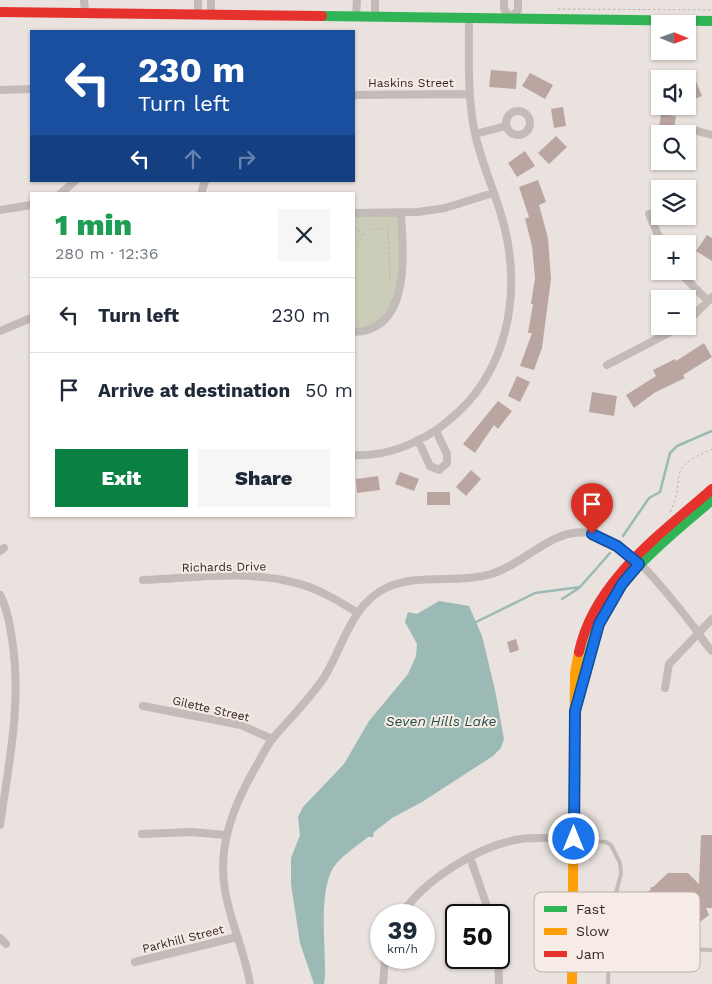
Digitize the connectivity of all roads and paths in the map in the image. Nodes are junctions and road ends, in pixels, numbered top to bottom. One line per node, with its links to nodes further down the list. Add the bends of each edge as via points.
1 (84, 0): 11 (street)
2 (198, 0): 12 (street)
3 (211, 0): 13 (street)
4 (357, 0): 14 (street)
5 (375, 0): 15 (street)
6 (504, 0): 17 (street, via 504,9)
7 (518, 0): 17 (street, via 518,10)
8 (556, 10): 9 (path)
9 (712, 10)
10 (0, 12): 11 (main road)
11 (85, 12): 12 (main road)
12 (198, 14): 13 (main road)
13 (211, 14): 14 (main road)
14 (356, 16): 15 (main road)
15 (375, 16): 16 (main road)
16 (470, 17): 17 (main road); 22 (street)
17 (511, 18): 18 (main road)
18 (712, 21)
19 (30, 89): 20 (street)
20 (0, 90)
21 (355, 94): 22 (street, Haskins Street)
22 (469, 94): 25 (street)
23 (506, 126): 25 (street)
24 (696, 131): 26 (street)
25 (475, 134): 29 (street)
26 (712, 134)
27 (74, 182): 28 (street)
28 (62, 192)
29 (493, 193): 32 (street, via 445,208); 48 (street, via 504,224 510,268 506,334 484,383 461,410)
30 (30, 205): 31 (street)
31 (0, 210)
32 (401, 212): 33 (street); 45 (street, via 401,286 397,301 382,320)
33 (355, 213)
34 (649, 214): 36 (street)
35 (355, 228): 37 (path)
36 (658, 235)
37 (362, 238): 38 (path); 40 (path, via 368,229 388,229)
38 (357, 244)
39 (688, 280): 41 (street)
40 (390, 281)
41 (710, 299): 42 (street)
42 (696, 313)
43 (30, 318): 44 (street)
44 (0, 331)
45 (355, 332)
46 (665, 335): 47 (street)
47 (607, 365)
48 (436, 431): 49 (street); 49 (street, via 447,454 447,464 439,470 430,466)
49 (418, 440): 51 (street, via 392,450)
50 (712, 448): 54 (path, via 685,463 678,472 678,495)
51 (355, 455)
52 (712, 489): 55 (main road)
53 (712, 500): 55 (main road)
54 (670, 513)
55 (636, 561): 58 (street, via 606,538 592,534 568,534 496,573 463,580 404,582 386,588); 60 (street, via 652,575); 68 (main road, via 603,594 585,634 573,686)
56 (143, 580): 58 (street, Richards Drive, via 271,577 321,592)
57 (0, 595): 65 (street, via 10,627 15,660 16,710)
58 (358, 613): 64 (street, via 318,687)
59 (712, 619): 60 (street)
60 (698, 633): 61 (street); 62 (street, via 670,664)
61 (712, 651)
62 (665, 688)
63 (143, 706): 64 (street, Gilette Street, via 241,725)
64 (272, 739): 67 (street, via 250,776)
65 (0, 825)
66 (142, 834): 67 (street, via 191,832)
67 (226, 835): 74 (street, via 224,888)
68 (574, 839): 69 (street, via 522,839 489,847); 70 (main road); 71 (lane, via 606,842 616,852 621,874)
69 (470, 857): 72 (street, via 420,891); 73 (street)
70 (573, 892)
71 (615, 892)
72 (410, 904)
73 (486, 904)
74 (237, 937): 75 (street, Parkhill Street); 78 (street)
75 (135, 962)
76 (385, 969): 79 (street)
77 (498, 969): 80 (street)
78 (250, 984)
79 (384, 984)
80 (499, 984)

